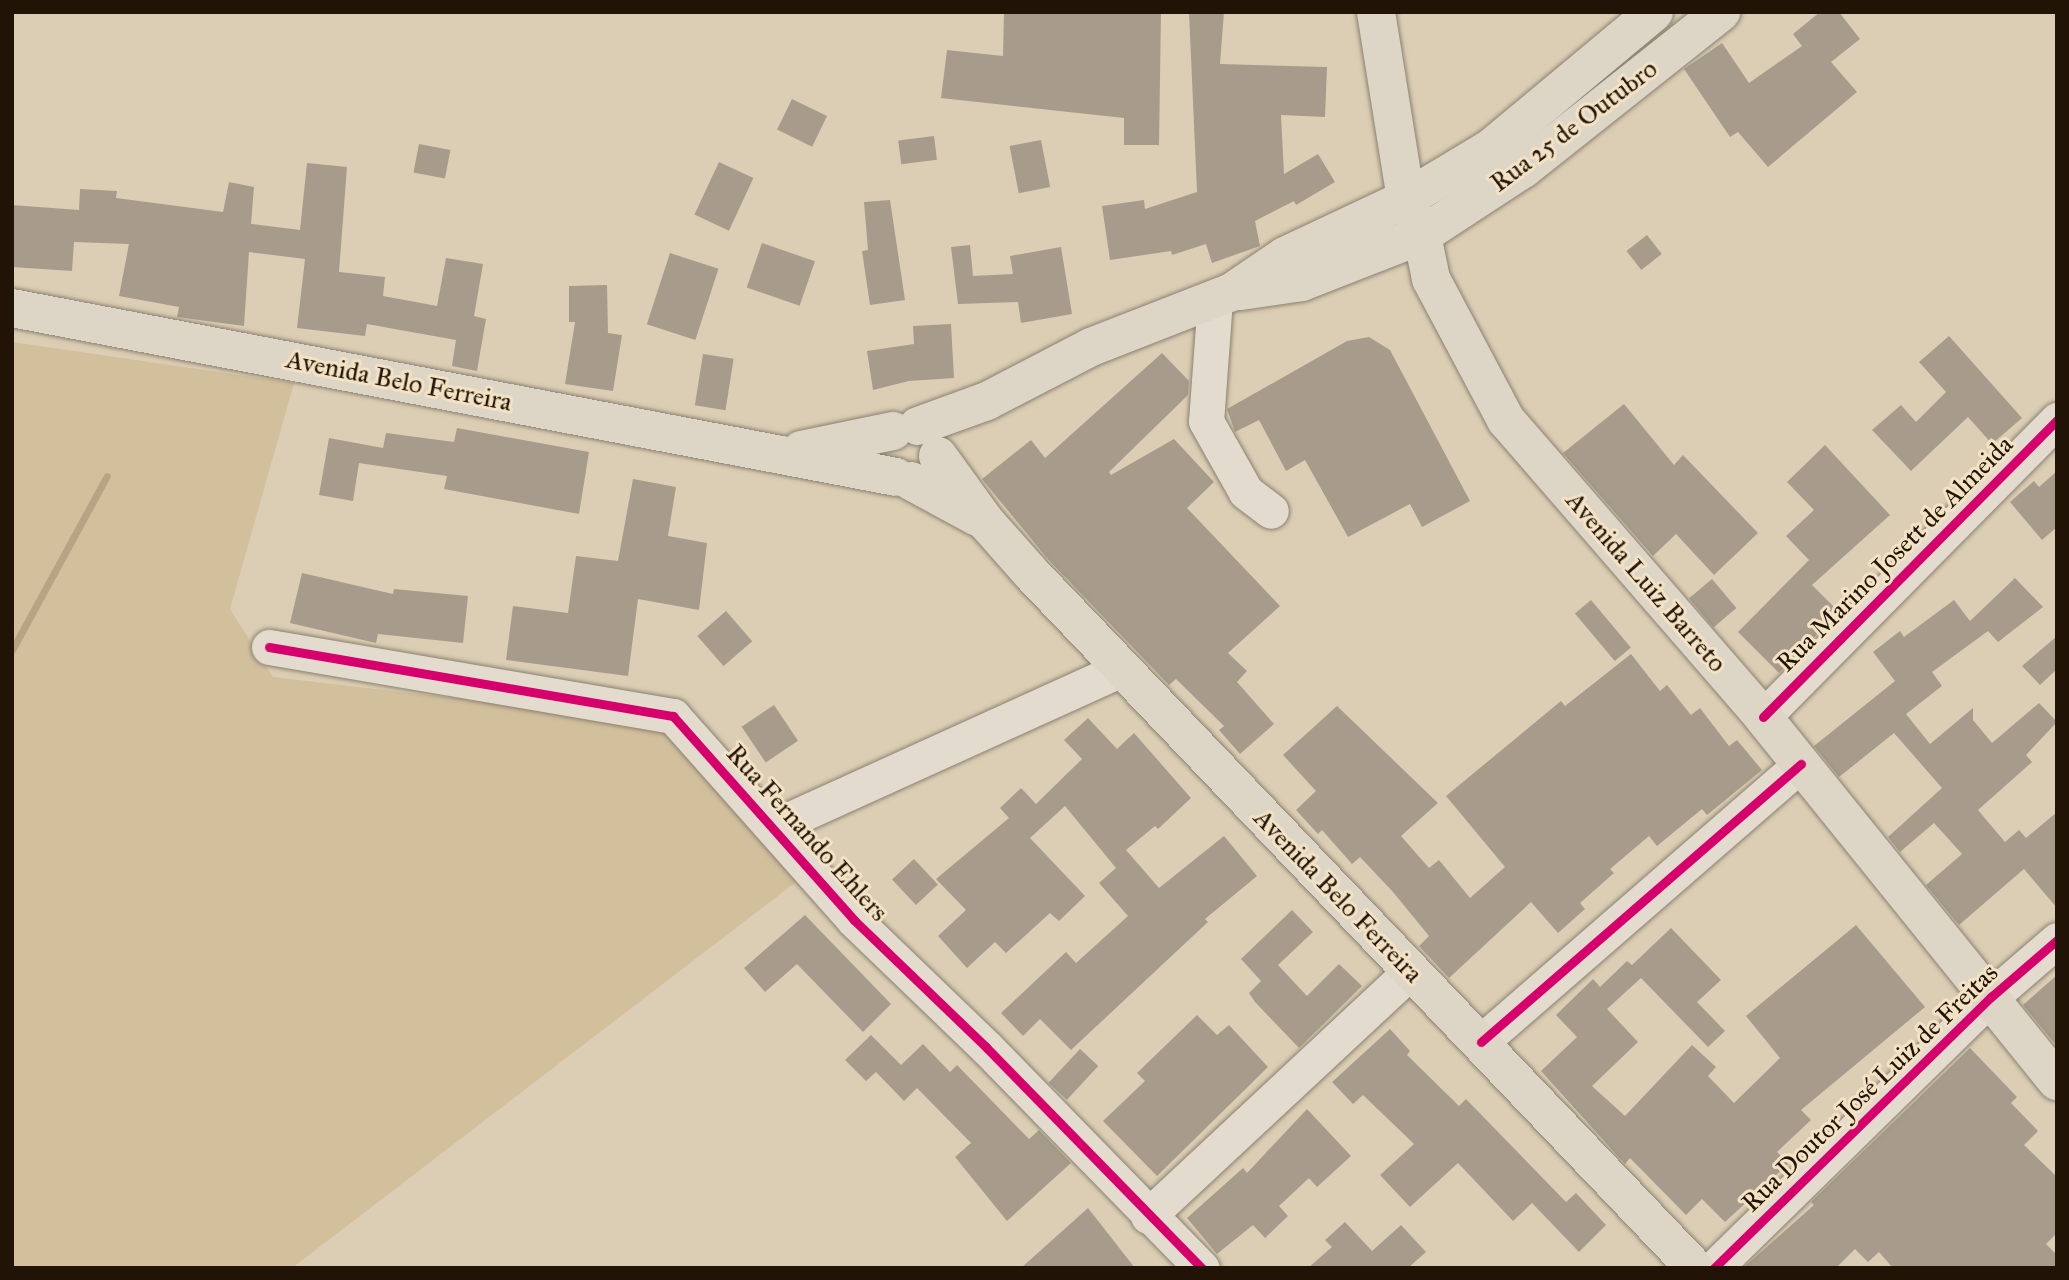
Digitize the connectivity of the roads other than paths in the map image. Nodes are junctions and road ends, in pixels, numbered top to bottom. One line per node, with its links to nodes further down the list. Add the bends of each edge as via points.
1 (1376, 12): 4 (main road, Avenida Luiz Barreto)
2 (1654, 12): 4 (main road, Rua 25 de Outubro, via 1491,148)
3 (1721, 12): 5 (main road, Rua 25 de Outubro, via 1523,169)
4 (1406, 199): 5 (main road, Avenida Luiz Barreto); 6 (main road, Rua 25 de Outubro, via 1286,256)
5 (1422, 235): 6 (main road, Rua 25 de Outubro, via 1302,282); 13 (main road, Avenida Luiz Barreto, via 1431,279 1448,317 1506,420)
6 (1224, 296): 9 (main road, via 1091,347 987,401); 10 (street, via 1206,421 1246,492)
7 (12, 308): 9 (main road, Avenida Belo Ferreira, via 785,453)
8 (2057, 420): 13 (street, Rua Marino Josett de Almeida)
9 (916, 453): 12 (main road, Avenida Belo Ferreira)
10 (1271, 511)
11 (268, 647): 15 (street, Rua Fernando Ehlers, via 673,716)
12 (1121, 669): 15 (street); 17 (main road, Avenida Belo Ferreira)
13 (1763, 717): 14 (main road, Avenida Luiz Barreto)
14 (1801, 764): 18 (main road, Avenida Luiz Barreto); 19 (street)
15 (773, 827): 21 (street, Rua Fernando Ehlers, via 854,920 986,1047)
16 (2057, 940): 18 (street, Rua Doutor José Luiz de Freitas)
17 (1410, 972): 19 (main road, Avenida Belo Ferreira); 21 (street)
18 (1991, 997): 20 (main road, Avenida Luiz Barreto); 24 (street, Rua Doutor José Luiz de Freitas)
19 (1481, 1042): 23 (main road, Avenida Belo Ferreira)
20 (2057, 1081)
21 (1148, 1216): 22 (street, Rua Fernando Ehlers)
22 (1202, 1268)
23 (1695, 1268)
24 (1714, 1268)

